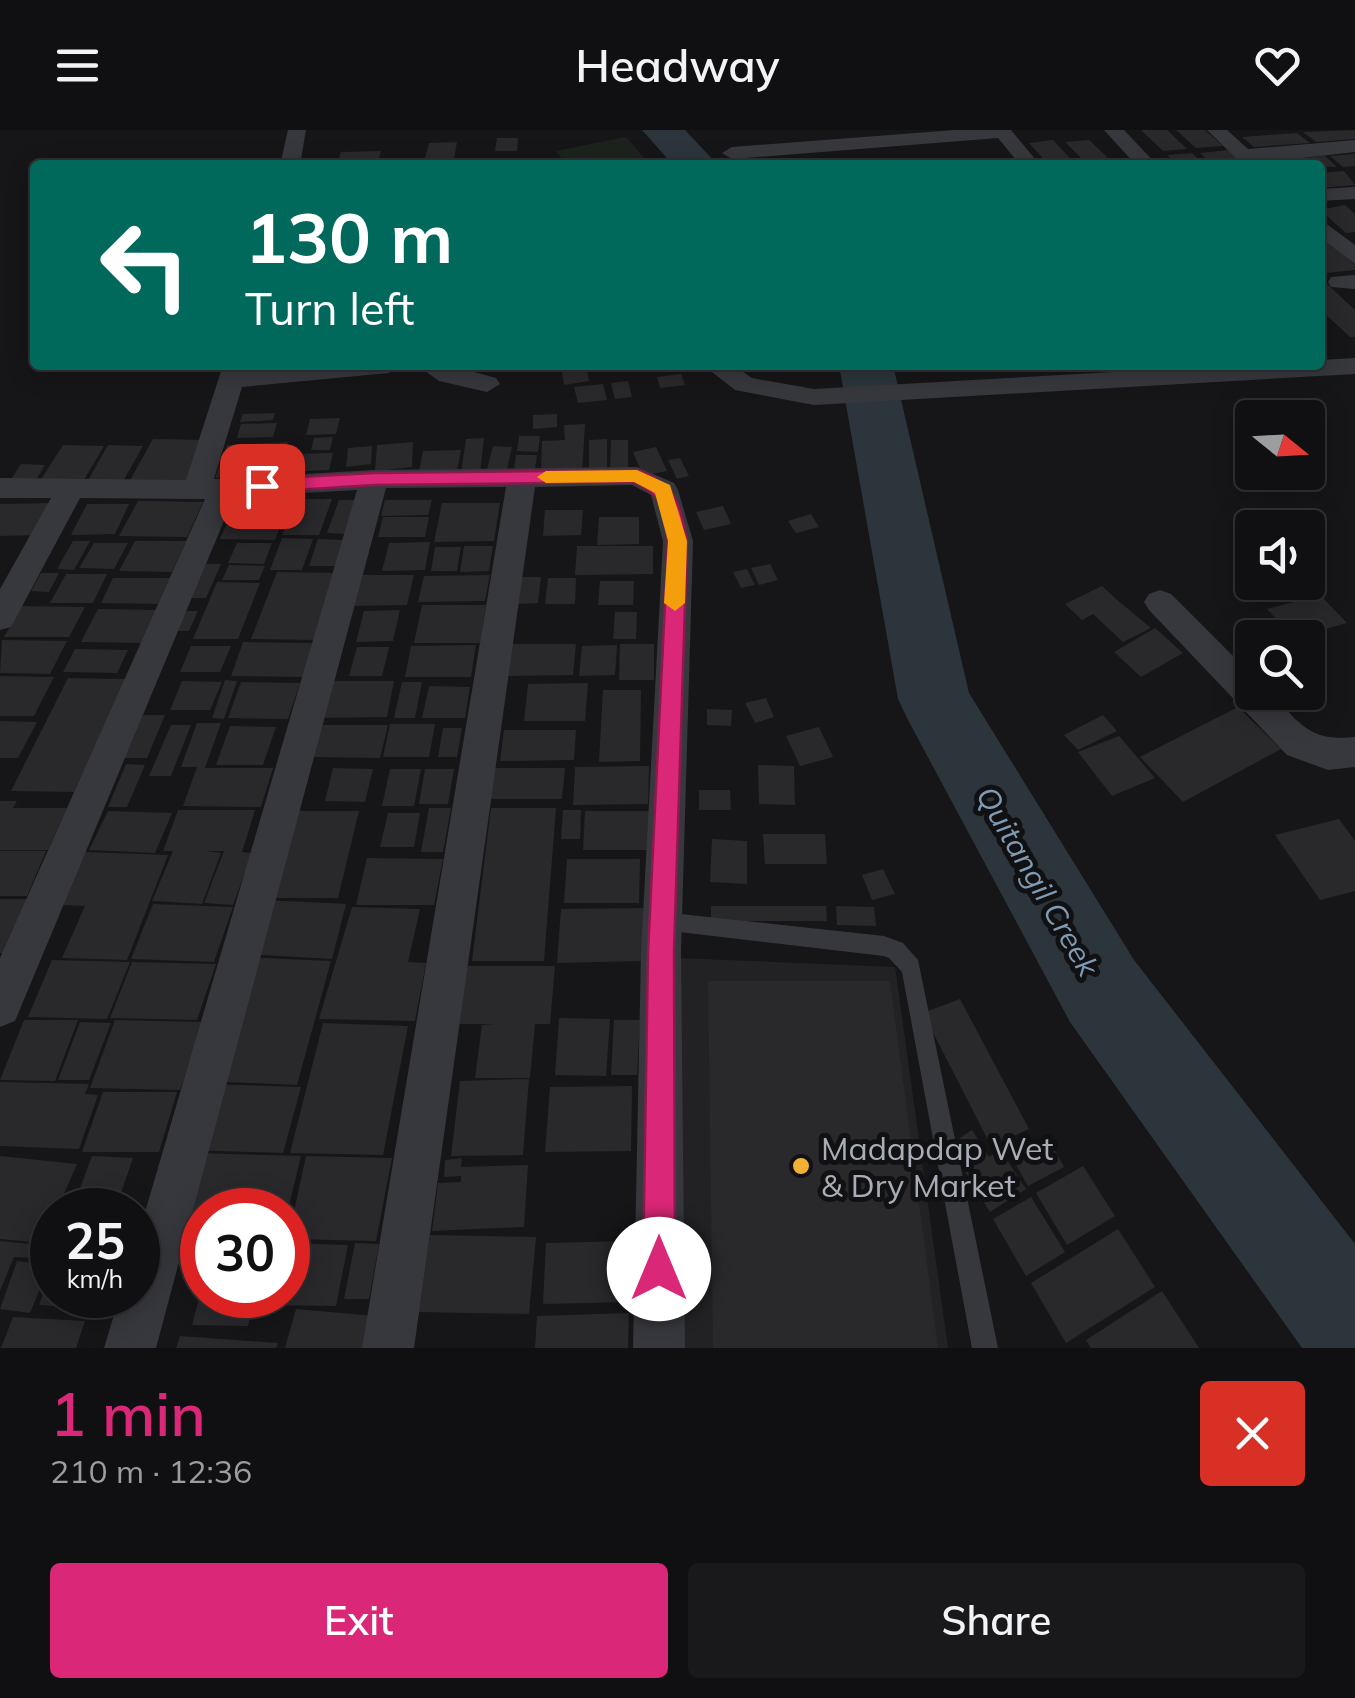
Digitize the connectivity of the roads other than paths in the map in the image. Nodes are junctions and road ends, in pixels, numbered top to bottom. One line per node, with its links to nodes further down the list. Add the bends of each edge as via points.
1 (298, 130): 7 (street)
2 (1112, 130): 9 (street)
3 (1216, 130): 10 (street)
4 (1002, 131): 6 (street); 8 (street)
5 (1355, 146): 10 (street)
6 (734, 153)
7 (291, 160)
8 (1026, 160)
9 (1142, 160)
10 (1249, 160)
11 (1325, 229): 12 (street)
12 (1355, 257)
13 (1325, 344): 14 (street)
14 (1350, 366): 15 (street)
15 (1325, 367)
16 (278, 370): 21 (street)
17 (438, 370): 22 (street)
18 (723, 370): 23 (street, via 744,384 814,397)
19 (979, 370): 23 (street)
20 (1197, 370): 23 (street)
21 (233, 372): 28 (street)
22 (487, 384)
23 (997, 386)
24 (522, 478): 25 (street); 32 (street, via 637,476 664,490 670,501 678,541); 35 (street)
25 (374, 479): 28 (street); 34 (street)
26 (0, 488): 27 (street)
27 (72, 488): 28 (street); 30 (street)
28 (210, 488): 33 (street)
29 (1160, 602): 31 (street, via 1299,745 1328,756)
30 (0, 618)
31 (1355, 752)
32 (662, 921): 36 (street); 37 (lane, via 884,946 911,967)
33 (0, 1006)
34 (130, 1348)
35 (388, 1348)
36 (658, 1348)
37 (985, 1348)

